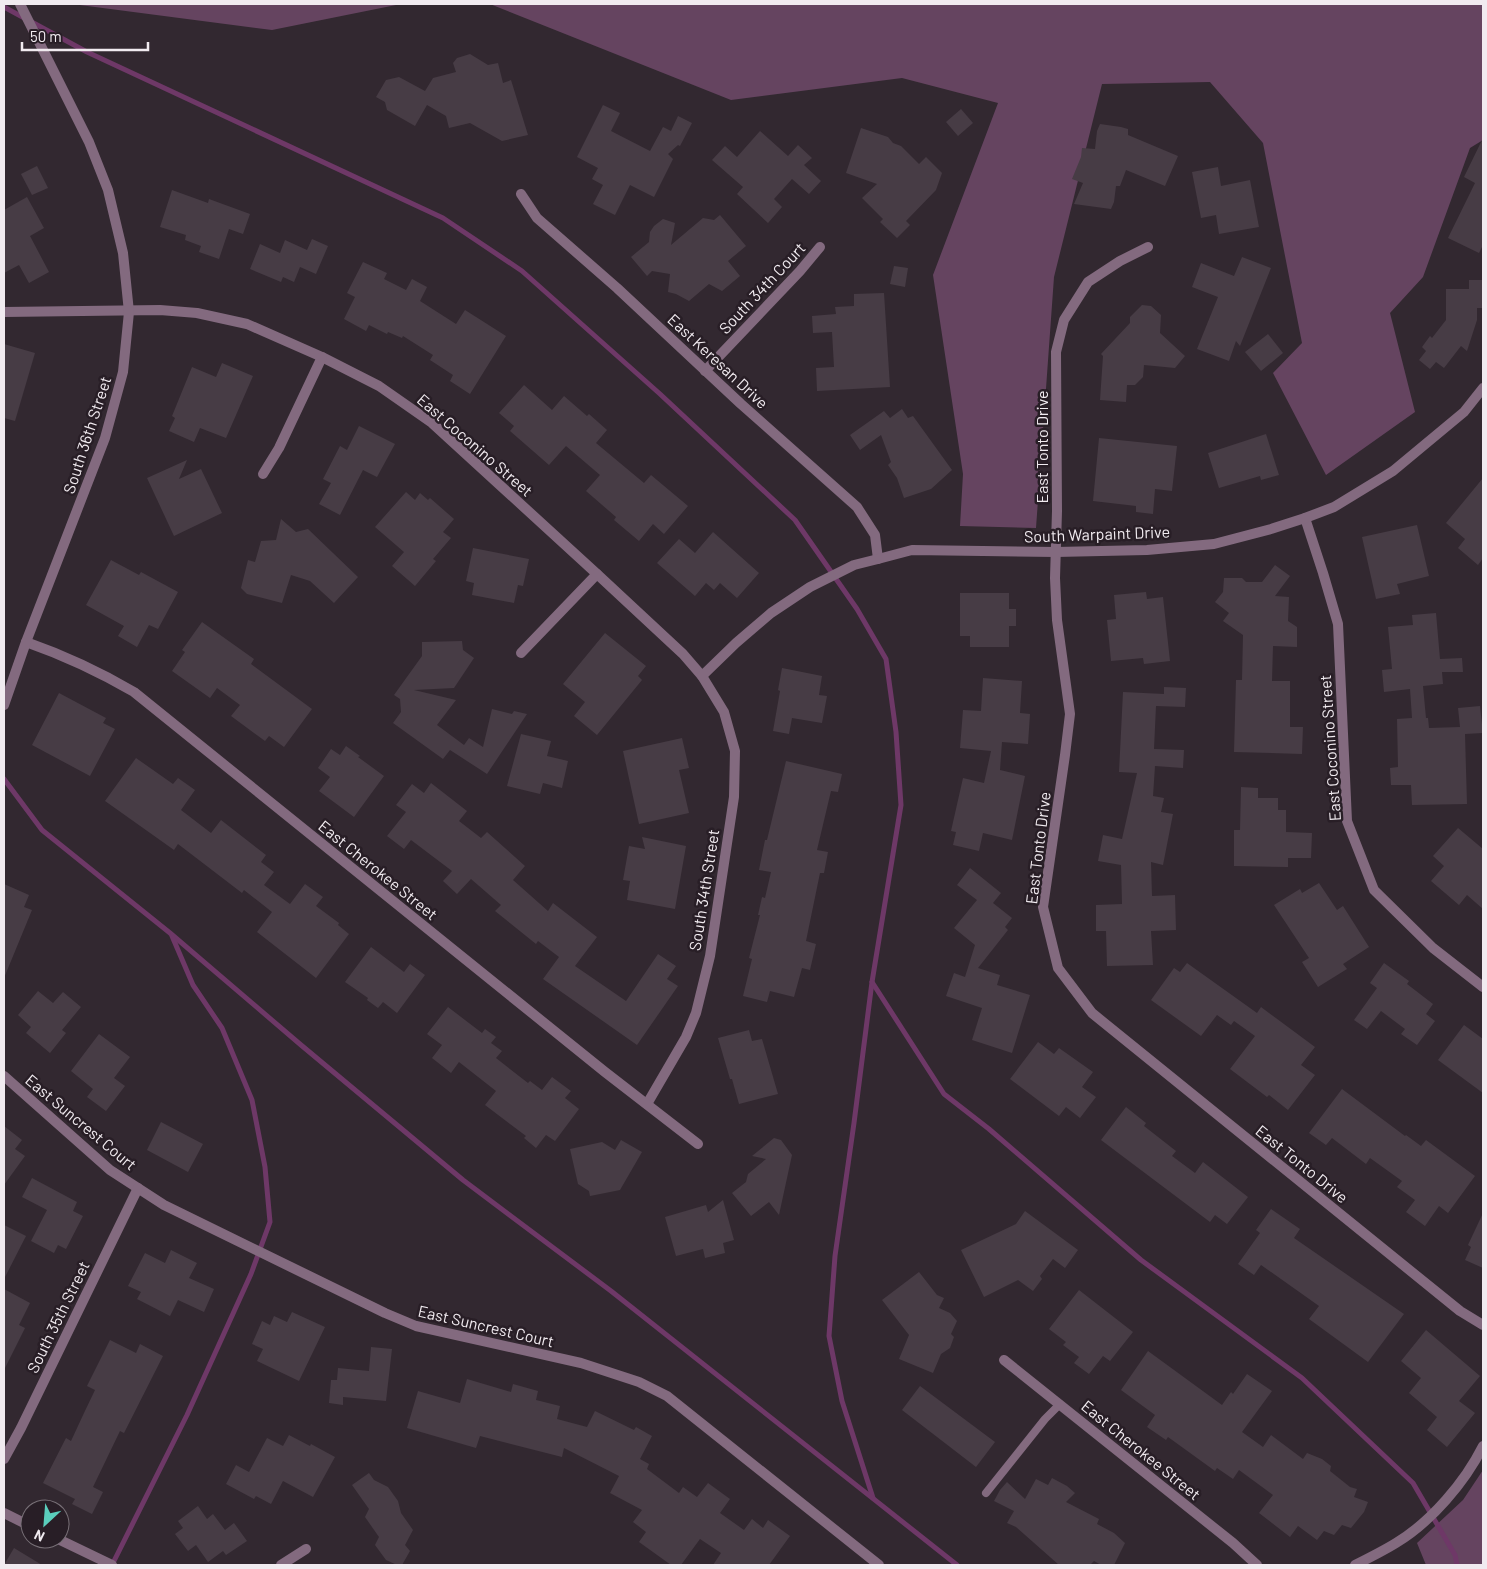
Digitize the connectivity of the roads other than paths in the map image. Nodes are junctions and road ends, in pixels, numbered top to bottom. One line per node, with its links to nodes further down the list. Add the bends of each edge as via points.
1 (20, 4): 6 (street, South 36th Street, via 90,142 108,190 124,253)
2 (521, 194): 8 (street, East Keresan Drive, via 537,218)
3 (820, 247): 8 (street, South 34th Court)
4 (1148, 247): 12 (street, East Tonto Drive, via 1088,282 1064,320 1056,352)
5 (4, 312): 6 (street, East Coconino Street)
6 (129, 312): 7 (street, East Coconino Street, via 198,313 248,324); 15 (street, South 36th Street, via 124,372 105,438)
7 (322, 357): 10 (street, via 279,448); 14 (street, East Coconino Street, via 379,386 432,423)
8 (705, 371): 13 (street, East Keresan Drive, via 857,507 874,535)
9 (1483, 388): 11 (street, South Warpaint Drive, via 1464,412 1393,471 1334,507)
10 (263, 474)
11 (1305, 518): 12 (street, South Warpaint Drive, via 1214,544 1147,550); 19 (street, East Coconino Street, via 1338,624 1347,821 1374,890 1433,948)
12 (1056, 552): 13 (street, South Warpaint Drive, via 912,550); 24 (street, East Tonto Drive, via 1057,620 1070,714 1043,907 1058,968 1092,1013 1460,1311)
13 (878, 559): 17 (street, South Warpaint Drive, via 854,565 810,587 772,613)
14 (597, 574): 16 (street); 17 (street, East Coconino Street, via 683,654)
15 (26, 642): 18 (street, South 36th Street); 21 (street, East Cherokee Street, via 64,656 134,692)
16 (522, 653)
17 (702, 676): 21 (street, South 34th Street, via 724,712 735,751 734,797 710,956 696,1013 686,1037)
18 (4, 706)
19 (1483, 987)
20 (4, 1076): 23 (street, East Suncrest Court, via 110,1170)
21 (647, 1104): 22 (street, East Cherokee Street)
22 (698, 1144)
23 (138, 1188): 28 (street, South 35th Street); 36 (street, East Suncrest Court, via 164,1205 385,1314 416,1326 581,1363 639,1382 667,1396)
24 (1483, 1325)
25 (1004, 1360): 26 (street, East Cherokee Street)
26 (1060, 1404): 29 (lane); 37 (street, East Cherokee Street)
27 (1483, 1446): 38 (street, via 1464,1477 1422,1523 1398,1542)
28 (4, 1459)
29 (986, 1493)
30 (4, 1513): 31 (street)
31 (20, 1521)
32 (70, 1545): 34 (street)
33 (306, 1549): 35 (street)
34 (112, 1565)
35 (281, 1565)
36 (879, 1565)
37 (1258, 1565)
38 (1355, 1565)

